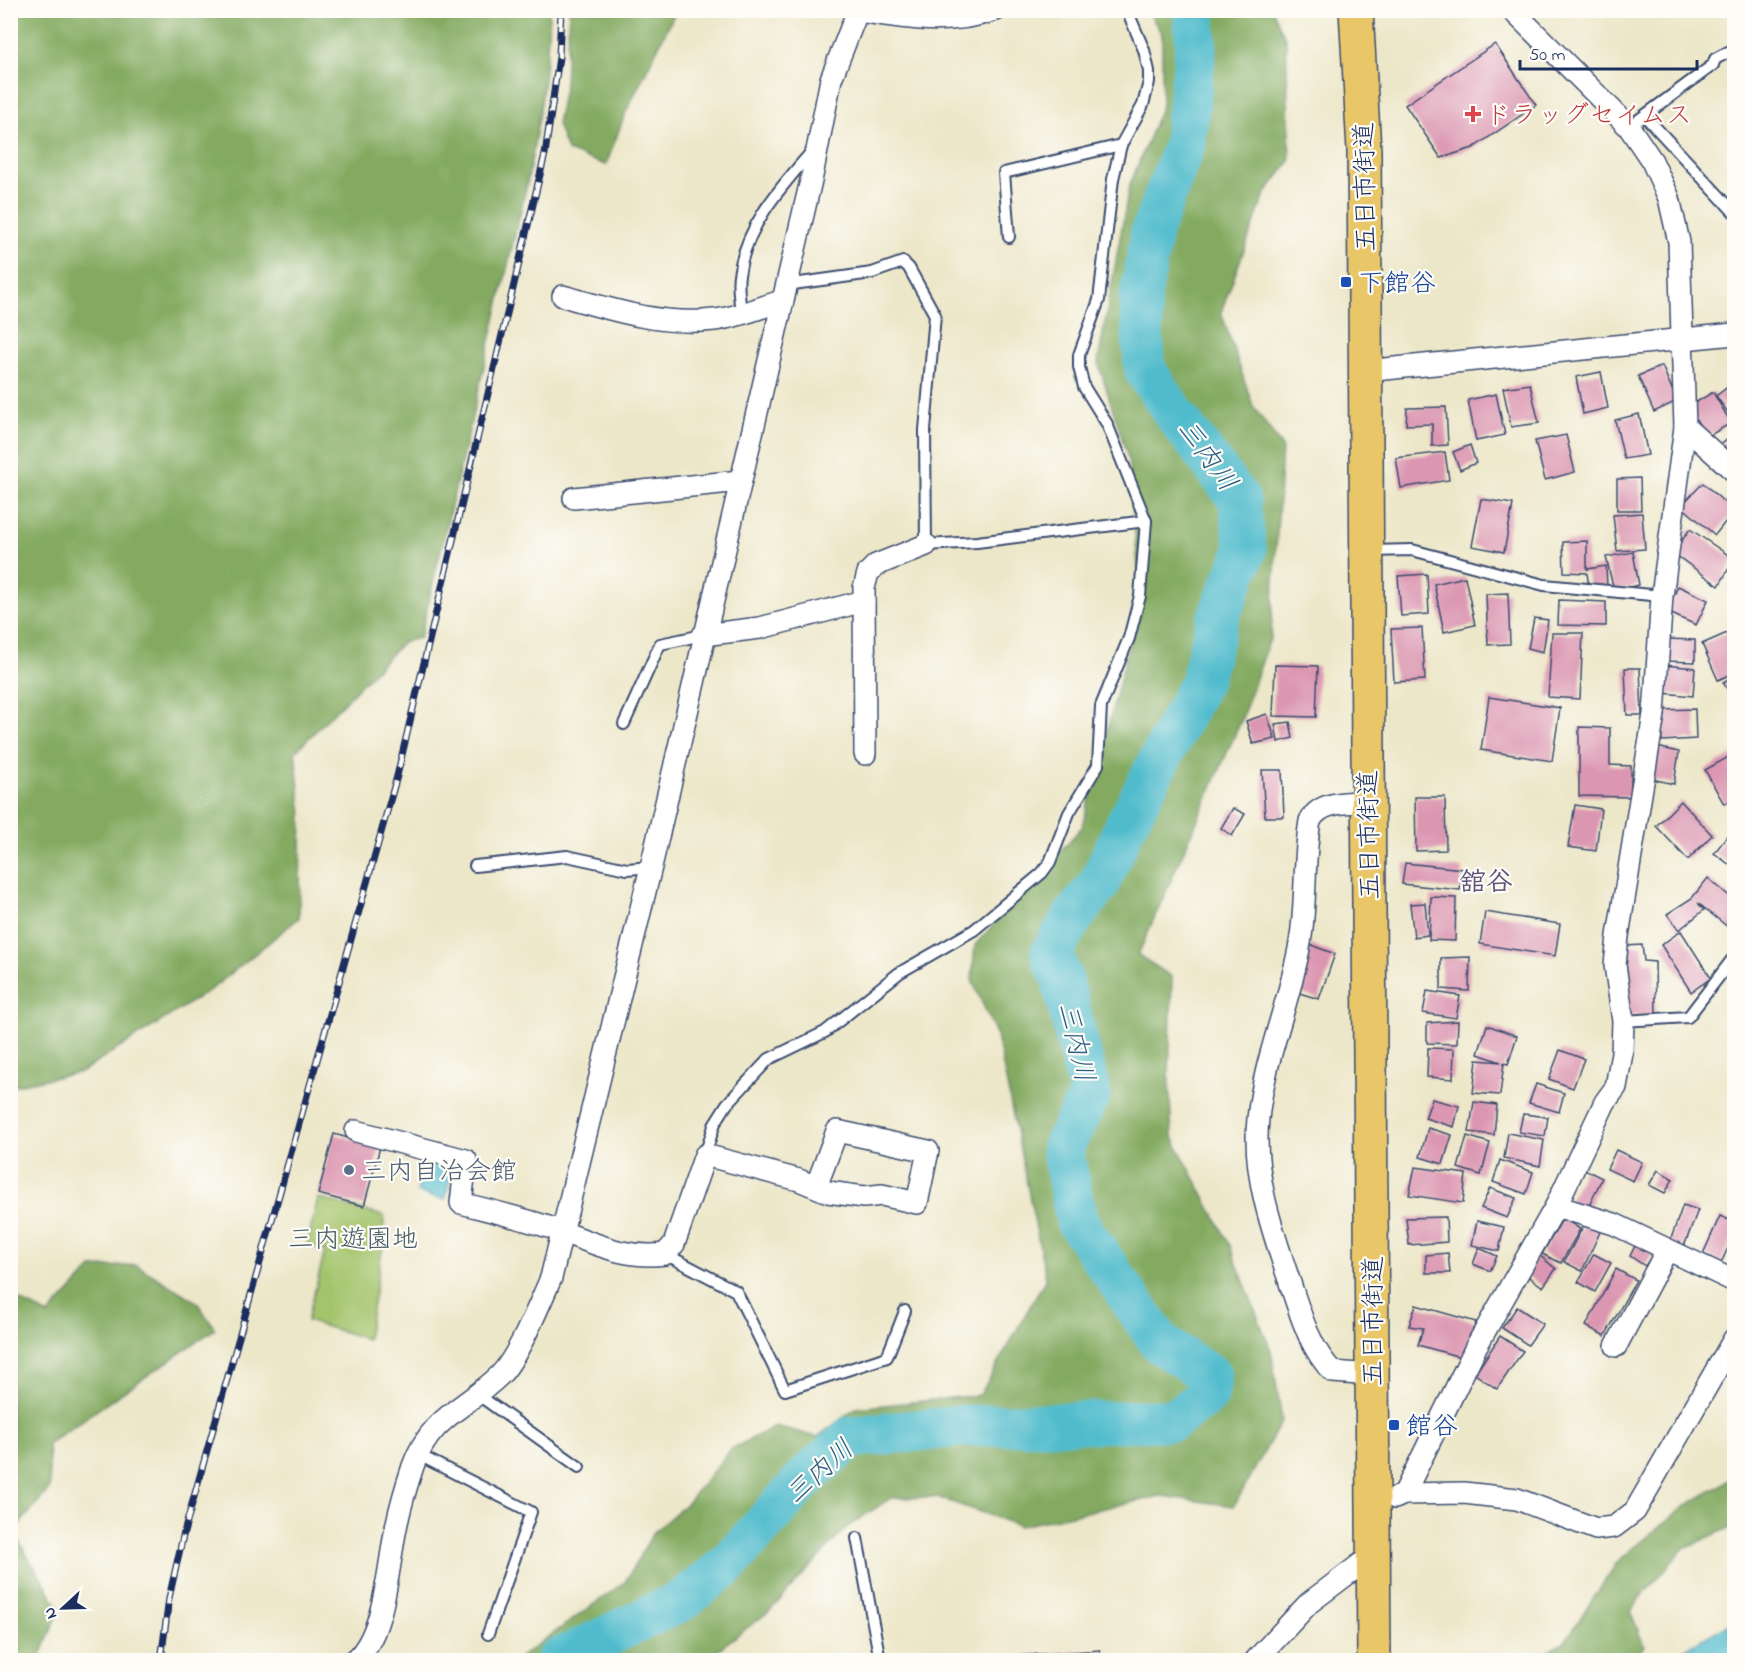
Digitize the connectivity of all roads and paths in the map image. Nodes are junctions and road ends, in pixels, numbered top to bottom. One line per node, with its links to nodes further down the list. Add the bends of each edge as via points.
1 (996, 10): 5 (street, via 970,19 937,21)
2 (1127, 10): 9 (lane, via 1144,50 1149,82 1143,105)
3 (1356, 10): 17 (main road, 五日市街道, via 1363,105)
4 (1512, 10): 7 (street)
5 (858, 11): 8 (street, via 831,79)
6 (1734, 49): 7 (lane, via 1715,59 1713,65)
7 (1637, 122): 10 (lane); 16 (street, via 1669,198 1679,242)
8 (818, 144): 12 (street); 14 (lane, via 770,200 750,236 738,276)
9 (1120, 145): 11 (lane, via 1004,173); 22 (lane, via 1099,300 1079,355 1079,367 1084,387 1107,424)
10 (1734, 212)
11 (1010, 237)
12 (783, 293): 14 (street); 20 (street); 23 (lane, via 903,262 928,299 935,315 925,430)
13 (563, 296): 14 (street, via 658,320 715,320)
14 (741, 313)
15 (1734, 334): 16 (street)
16 (1682, 340): 17 (street); 18 (street)
17 (1365, 371): 24 (main road, 五日市街道)
18 (1685, 427): 19 (street); 25 (street)
19 (1734, 471)
20 (740, 481): 21 (street); 27 (street)
21 (574, 498)
22 (1146, 521): 23 (lane, via 1009,539); 36 (lane, via 1140,596 1101,706 1098,765 1069,813 1050,862 1026,889 974,930 899,973 825,1032 769,1059 727,1104 715,1123)
23 (926, 545): 26 (street, via 876,565 868,573)
24 (1366, 551): 25 (lane, via 1412,550 1544,585); 30 (main road, 五日市街道)
25 (1662, 596): 34 (street, via 1654,714 1615,965)
26 (864, 601): 27 (street, via 770,626); 29 (street)
27 (703, 635): 28 (lane, via 660,645); 32 (street)
28 (624, 724)
29 (865, 754)
30 (1368, 802): 46 (main road, 五日市街道); 46 (street, via 1326,807 1316,811 1310,821 1300,941 1257,1122 1260,1170 1273,1230 1317,1351 1333,1372)
31 (475, 866): 32 (lane, via 567,856 627,869)
32 (651, 867): 39 (street)
33 (1734, 957): 34 (lane, via 1688,1017)
34 (1623, 1021): 38 (street, via 1616,1087 1605,1102)
35 (356, 1131): 39 (street, via 466,1160 461,1203)
36 (705, 1155): 37 (street); 41 (street, via 674,1244)
37 (816, 1187): 37 (street, via 828,1192 882,1195 917,1203 928,1151 837,1131)
38 (1556, 1206): 40 (street, via 1614,1224); 50 (street, via 1477,1345)
39 (563, 1232): 41 (street, via 642,1257); 47 (street, via 551,1278 527,1330 502,1374)
40 (1667, 1250): 42 (street); 45 (street)
41 (665, 1254): 43 (lane, via 736,1291 785,1390 887,1357)
42 (1734, 1281)
43 (905, 1311)
44 (1734, 1339): 50 (street, via 1635,1511 1614,1527 1596,1529 1517,1499 1464,1492)
45 (1616, 1346)
46 (1372, 1375): 51 (main road, 五日市街道)
47 (477, 1394): 48 (street, via 436,1425); 49 (lane)
48 (418, 1455): 54 (lane, via 531,1512); 55 (street, via 397,1521 374,1632)
49 (579, 1467)
50 (1404, 1494): 51 (street)
51 (1374, 1510): 53 (main road, 五日市街道)
52 (857, 1538): 56 (lane)
53 (1374, 1554): 57 (street, via 1309,1603); 58 (main road, 五日市街道)
54 (489, 1634)
55 (355, 1660)
56 (880, 1660)
57 (1256, 1660)
58 (1374, 1660)

